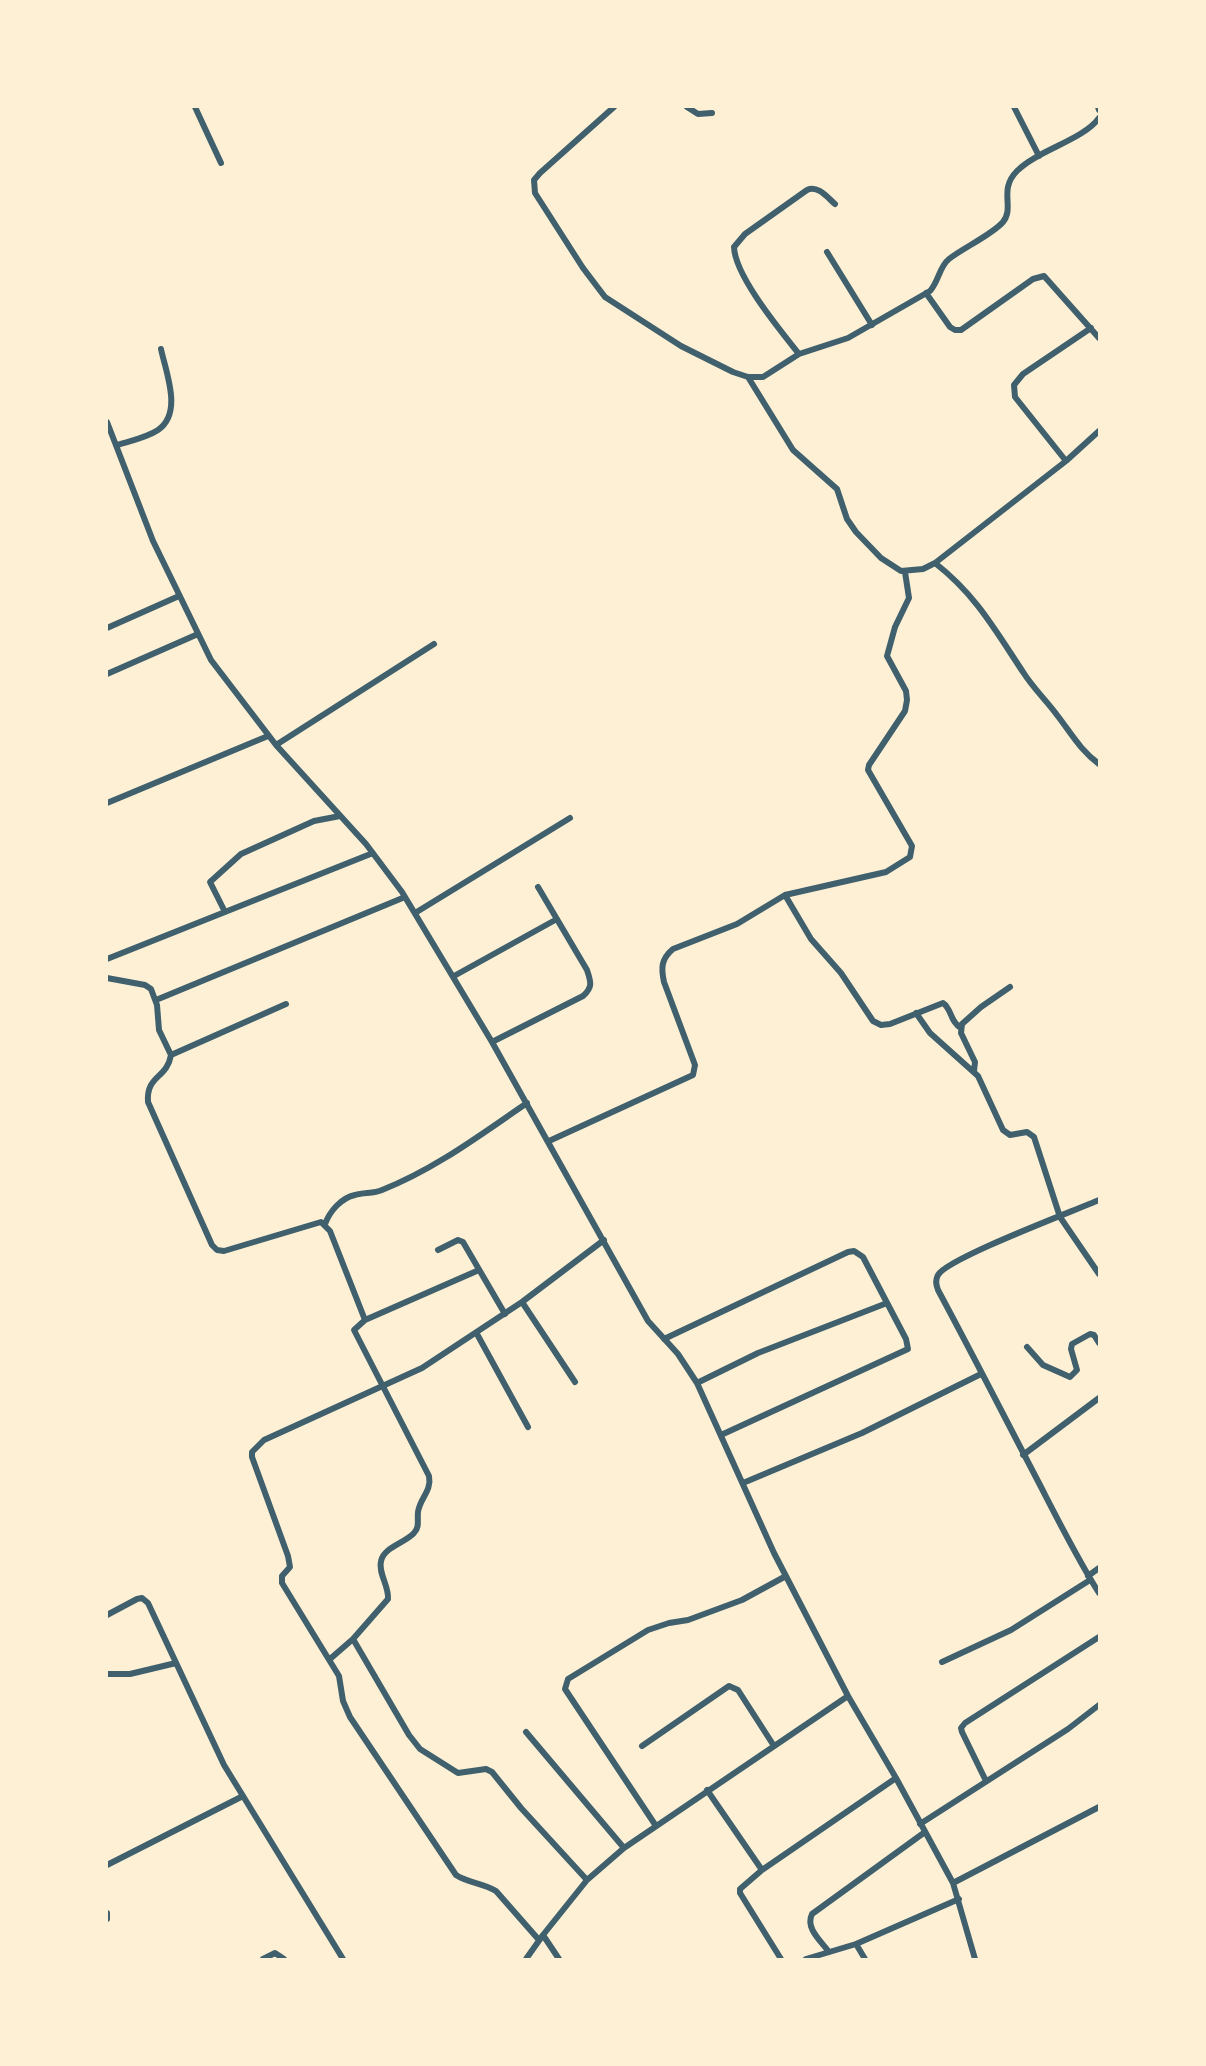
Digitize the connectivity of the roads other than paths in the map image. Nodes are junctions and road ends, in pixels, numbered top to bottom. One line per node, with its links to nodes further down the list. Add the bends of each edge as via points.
1 (195, 107): 8 (street)
2 (614, 107): 17 (street, via 540,173 534,180 535,193 606,297 681,346)
3 (687, 107): 5 (street, via 698,114)
4 (1014, 107): 7 (street)
5 (712, 113)
6 (1099, 118): 7 (street)
7 (1039, 156): 11 (street, via 1010,179 1004,221 943,265 935,285)
8 (221, 163)
9 (835, 204): 16 (street, via 811,188 745,234 734,247 755,293)
10 (827, 252): 12 (street)
11 (926, 293): 12 (street); 13 (street, via 950,327 961,330 1044,276)
12 (872, 325): 16 (street)
13 (1091, 328): 14 (street); 21 (street, via 1014,385 1020,404)
14 (1099, 338)
15 (161, 349): 20 (street, via 171,400 168,420 151,434)
16 (799, 355): 17 (street, via 763,377)
17 (748, 377): 23 (street, via 793,450 837,489 856,532 887,563)
18 (107, 422): 20 (street)
19 (1099, 431): 21 (street)
20 (117, 445): 24 (street, via 153,541)
21 (1066, 461): 22 (street)
22 (935, 563): 23 (street); 31 (street, via 976,601 1029,681 1076,743)
23 (905, 572): 37 (street, via 909,598 887,656 906,691 905,711 868,770 912,846 910,857 889,870)
24 (180, 596): 25 (street); 26 (street)
25 (107, 628)
26 (198, 634): 28 (street); 29 (street, via 223,677)
27 (434, 644): 30 (street)
28 (107, 674)
29 (268, 736): 30 (street); 32 (street)
30 (276, 745): 33 (street)
31 (1099, 764)
32 (107, 803)
33 (340, 816): 35 (street); 39 (street, via 314,821 241,854 210,882)
34 (570, 818): 40 (street)
35 (373, 852): 38 (street); 39 (street)
36 (538, 887): 41 (street)
37 (785, 895): 48 (street, via 811,939 873,1021 890,1024); 54 (street, via 737,924 666,955 664,982 695,1065 693,1076)
38 (405, 897): 40 (street); 46 (street)
39 (225, 912): 42 (street)
40 (415, 913): 43 (street)
41 (556, 919): 43 (street); 50 (street, via 587,970 592,984 589,990)
42 (107, 959)
43 (454, 976): 50 (street)
44 (107, 978): 46 (street, via 145,985)
45 (1010, 987): 49 (street, via 973,1013)
46 (156, 1000): 51 (street, via 159,1030)
47 (286, 1004): 51 (street)
48 (916, 1013): 49 (street, via 943,1003); 52 (street, via 930,1033)
49 (961, 1028): 52 (street, via 975,1062)
50 (492, 1042): 53 (street)
51 (171, 1055): 57 (street, via 166,1069 147,1090 148,1102 212,1245 224,1251 318,1222)
52 (974, 1071): 56 (street, via 1003,1130 1034,1137)
53 (527, 1103): 54 (street); 57 (street, via 425,1170 381,1191 347,1198)
54 (549, 1141): 58 (street)
55 (1099, 1200): 56 (street)
56 (1060, 1217): 61 (street); 70 (street, via 970,1254 937,1276 937,1290)
57 (325, 1224): 65 (street)
58 (604, 1240): 62 (street); 67 (street, via 648,1321)
59 (438, 1250): 60 (street, via 463,1242)
60 (479, 1270): 64 (street); 65 (street)
61 (1099, 1273)
62 (522, 1302): 64 (street); 71 (street)
63 (887, 1303): 67 (street, via 863,1257 854,1251); 72 (street, via 758,1353); 76 (street, via 908,1349)
64 (505, 1314): 66 (street)
65 (365, 1320): 73 (street, via 355,1334)
66 (477, 1334): 73 (street, via 422,1368); 75 (street)
67 (664, 1339): 72 (street)
68 (1099, 1343): 69 (street, via 1090,1334 1072,1344 1077,1370 1070,1377 1043,1365)
69 (1027, 1347)
70 (981, 1374): 77 (street); 78 (street, via 862,1433)
71 (575, 1382)
72 (697, 1383): 76 (street)
73 (382, 1385): 85 (street, via 431,1484 419,1507 414,1533 381,1559 388,1599); 86 (street, via 264,1440 252,1452 290,1562 282,1583)
74 (1099, 1398): 77 (street)
75 (528, 1427)
76 (721, 1435): 78 (street)
77 (1023, 1455): 81 (street)
78 (743, 1483): 80 (street)
79 (1099, 1568): 81 (street)
80 (786, 1576): 90 (street); 101 (street, via 742,1600 648,1630 568,1679 565,1689)
81 (1089, 1578): 82 (street); 87 (street, via 1011,1630)
82 (1099, 1593)
83 (107, 1615): 88 (street, via 137,1599 145,1600)
84 (1099, 1637): 96 (street, via 961,1728)
85 (353, 1639): 86 (street); 106 (street, via 420,1749 458,1773 492,1772)
86 (330, 1659): 111 (street, via 350,1717 456,1875 496,1891)
87 (942, 1661)
88 (176, 1663): 89 (street, via 130,1674); 98 (street, via 223,1765)
89 (107, 1674)
90 (848, 1696): 94 (street); 95 (street)
91 (1099, 1706): 96 (street)
92 (526, 1732): 103 (street)
93 (642, 1746): 94 (street, via 729,1686 738,1690)
94 (774, 1746): 97 (street)
95 (896, 1778): 100 (street); 105 (street)
96 (986, 1781): 100 (street)
97 (707, 1790): 101 (street); 105 (street)
98 (243, 1796): 104 (street); 117 (street)
99 (1099, 1807): 107 (street)
100 (920, 1824): 102 (street)
101 (656, 1826): 103 (street)
102 (925, 1832): 107 (street); 113 (street, via 812,1914 810,1926)
103 (624, 1848): 106 (street)
104 (107, 1866)
105 (762, 1870): 120 (street, via 740,1893)
106 (587, 1880): 111 (street)
107 (953, 1884): 108 (street)
108 (959, 1899): 112 (street); 123 (street)
109 (107, 1913): 110 (street)
110 (107, 1919)
111 (541, 1938): 118 (street); 119 (street)
112 (856, 1944): 113 (street); 122 (street)
113 (829, 1952): 114 (street)
114 (817, 1958): 121 (street)
115 (263, 1959): 116 (street, via 275,1954)
116 (284, 1959)
117 (343, 1959)
118 (526, 1959)
119 (558, 1959)
120 (781, 1959)
121 (806, 1959)
122 (865, 1959)
123 (975, 1959)

